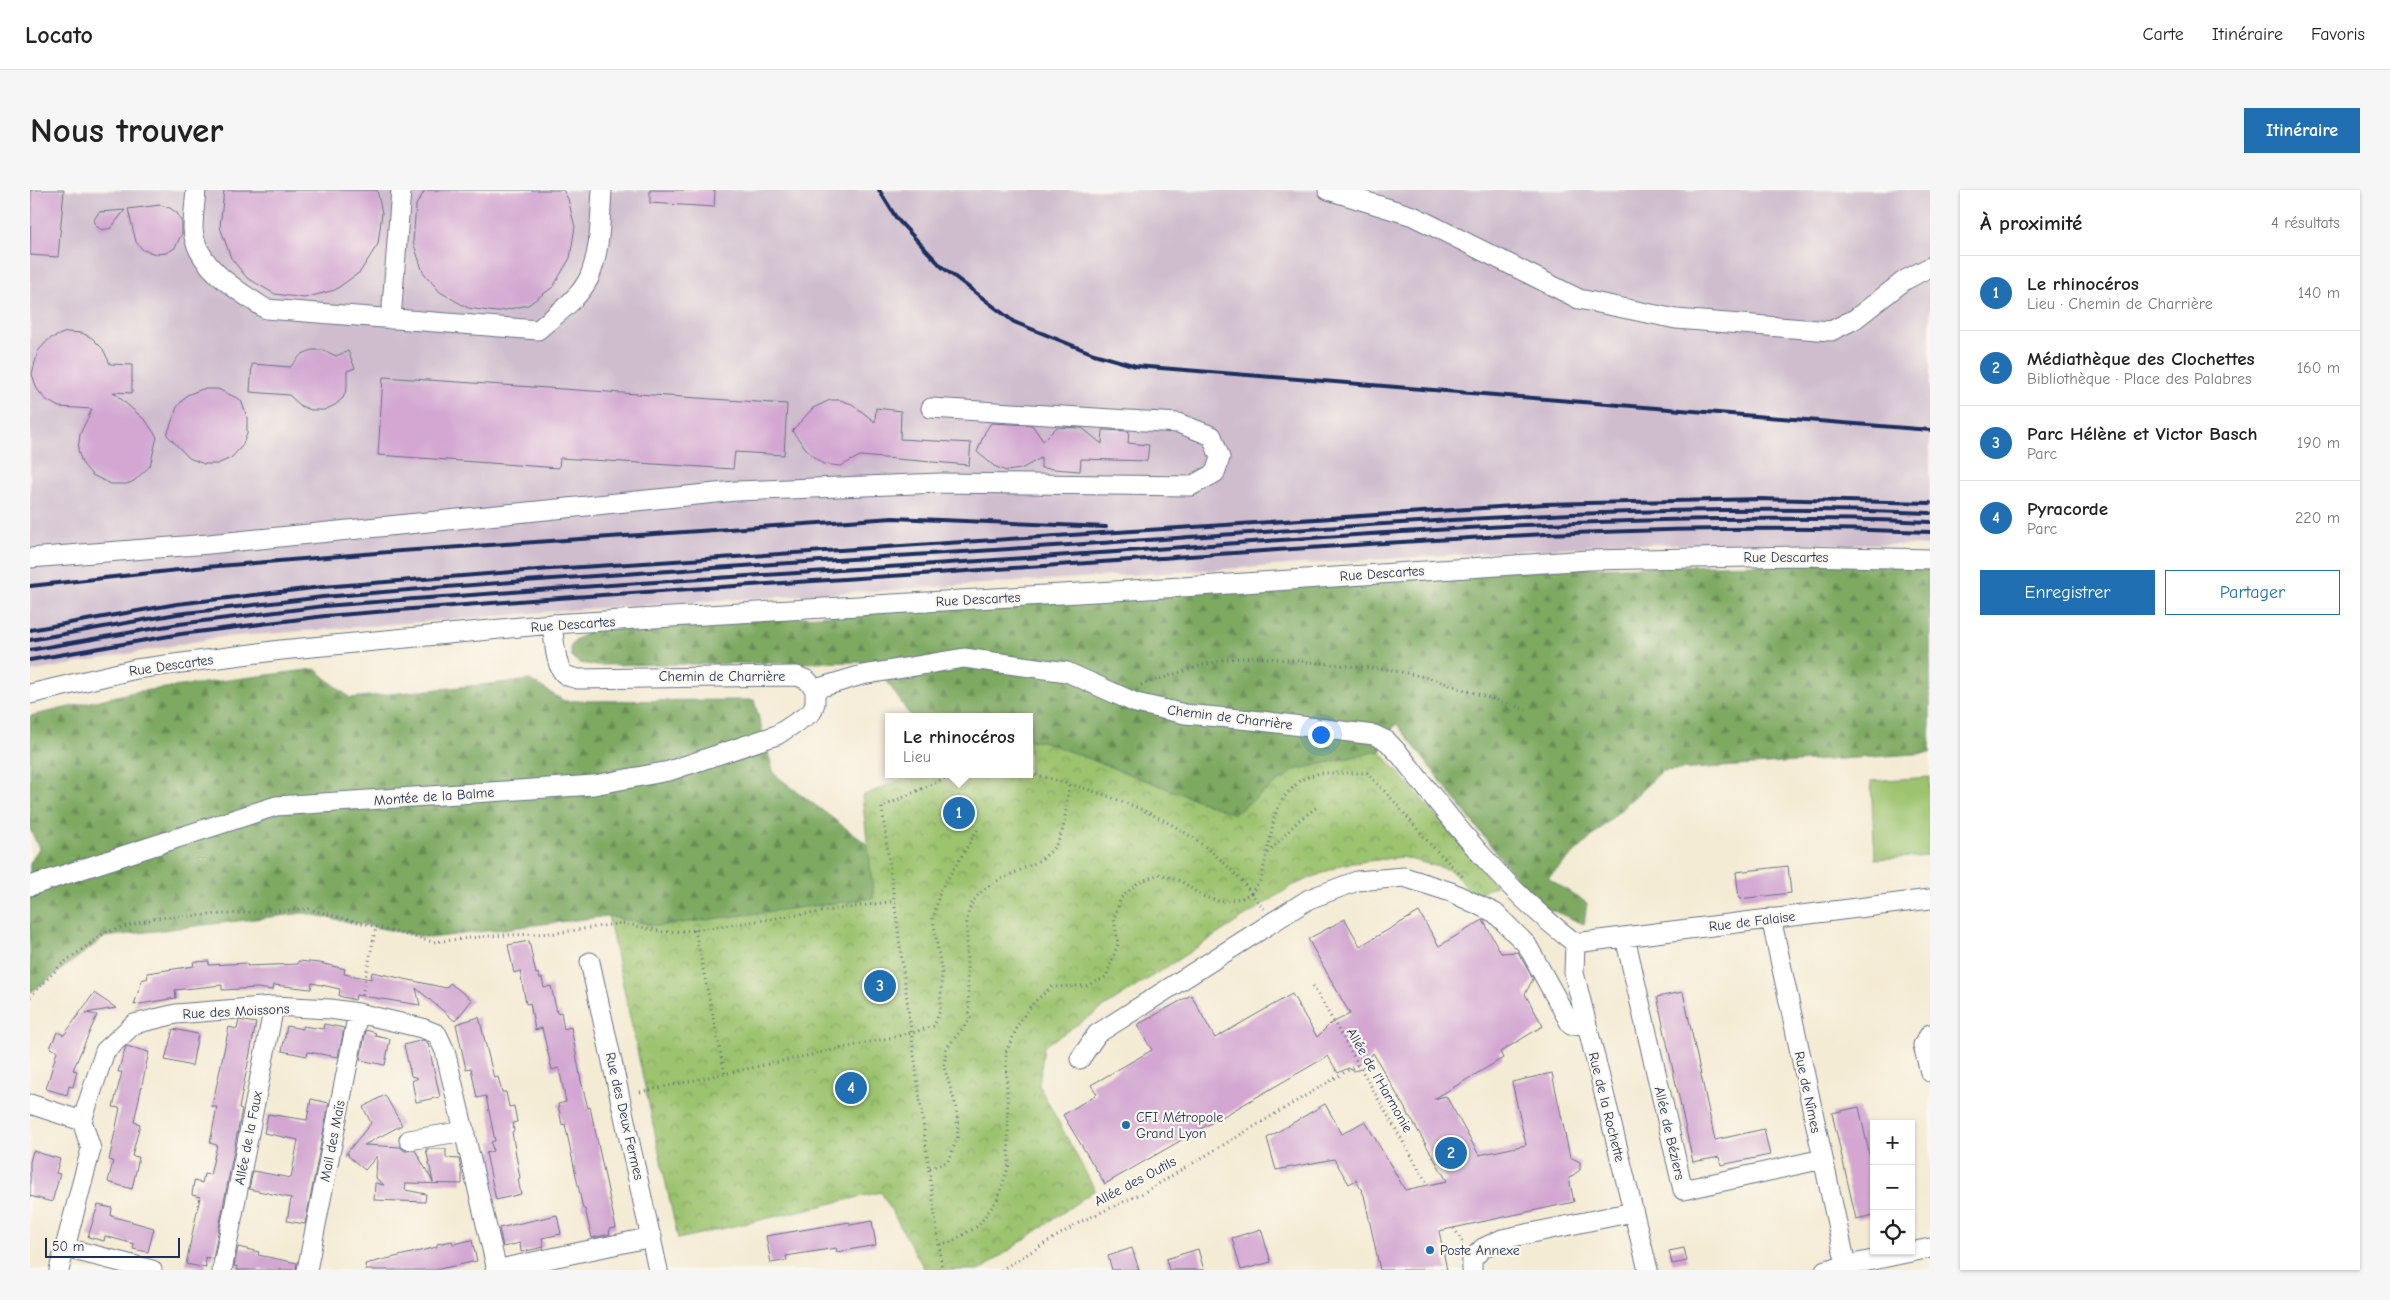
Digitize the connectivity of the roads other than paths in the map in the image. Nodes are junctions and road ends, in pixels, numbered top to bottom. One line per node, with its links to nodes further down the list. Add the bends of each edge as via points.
1 (196, 190): 6 (street, via 193,231 205,262 232,288 266,309)
2 (401, 190): 6 (street)
3 (602, 190): 6 (street, via 598,250 588,279 569,304 538,330)
4 (1328, 190): 5 (street, via 1413,216 1579,299 1676,319 1831,331 1855,319 1905,280)
5 (1930, 267)
6 (391, 319)
7 (931, 408): 8 (street, via 1178,423 1212,436 1220,458 1215,473 1191,486 941,483 736,491 209,544)
8 (30, 558)
9 (1930, 559): 10 (street, Rue Descartes, via 1801,556 1589,560)
10 (552, 624): 11 (street, Chemin de Charrière, via 558,664 566,676 797,676); 12 (street, Rue Descartes, via 282,650 136,669)
11 (815, 688): 13 (street, Montée de la Balme, via 812,712 777,735 670,771 594,785 276,806); 17 (street, Chemin de Charrière, via 862,675 964,658 1067,672 1136,703 1185,714 1374,735 1387,741 1401,756 1482,856)
12 (30, 694)
13 (30, 886)
14 (1930, 899): 15 (street, Rue de Falaise)
15 (1771, 918): 16 (street, Rue de Falaise); 29 (street, Rue de Nîmes)
16 (1625, 937): 17 (street, Rue de Falaise); 29 (street, Allée de Béziers, via 1683,1190)
17 (1574, 943): 21 (street, Rue de la Rochette, via 1574,973)
18 (590, 962): 31 (street, Rue des Deux Fermes)
19 (274, 1006): 20 (street, Rue des Moissons, via 330,1008); 26 (street, Rue des Moissons, via 176,1014 134,1024 106,1051); 38 (street, Allée de la Faux)
20 (358, 1013): 27 (street, Rue des Moissons, via 437,1034 445,1051); 39 (street, Mail des Maïs)
21 (1586, 1023): 23 (street, via 1572,1025 1527,945 1495,913 1444,889 1404,876 1358,880 1309,899 1097,1034); 30 (street, Rue de la Rochette)
22 (1930, 1034): 24 (street, via 1923,1045)
23 (1080, 1059)
24 (1930, 1072)
25 (30, 1104): 26 (street)
26 (82, 1121): 32 (street, via 92,1149)
27 (465, 1131): 28 (street); 40 (street, Rue des Moissons)
28 (409, 1140)
29 (1823, 1158): 35 (street, Rue de Nîmes)
30 (1633, 1212): 42 (street, via 1502,1240 1483,1248 1472,1259); 43 (street, Rue de la Rochette)
31 (652, 1237): 40 (street); 41 (street, Rue des Deux Fermes)
32 (66, 1248): 36 (street); 37 (street)
33 (1930, 1248): 34 (street)
34 (1882, 1264): 35 (street)
35 (1846, 1266): 44 (street)
36 (59, 1270)
37 (152, 1270)
38 (222, 1270)
39 (307, 1270)
40 (496, 1270)
41 (658, 1270)
42 (1472, 1270)
43 (1648, 1270)
44 (1825, 1270)

